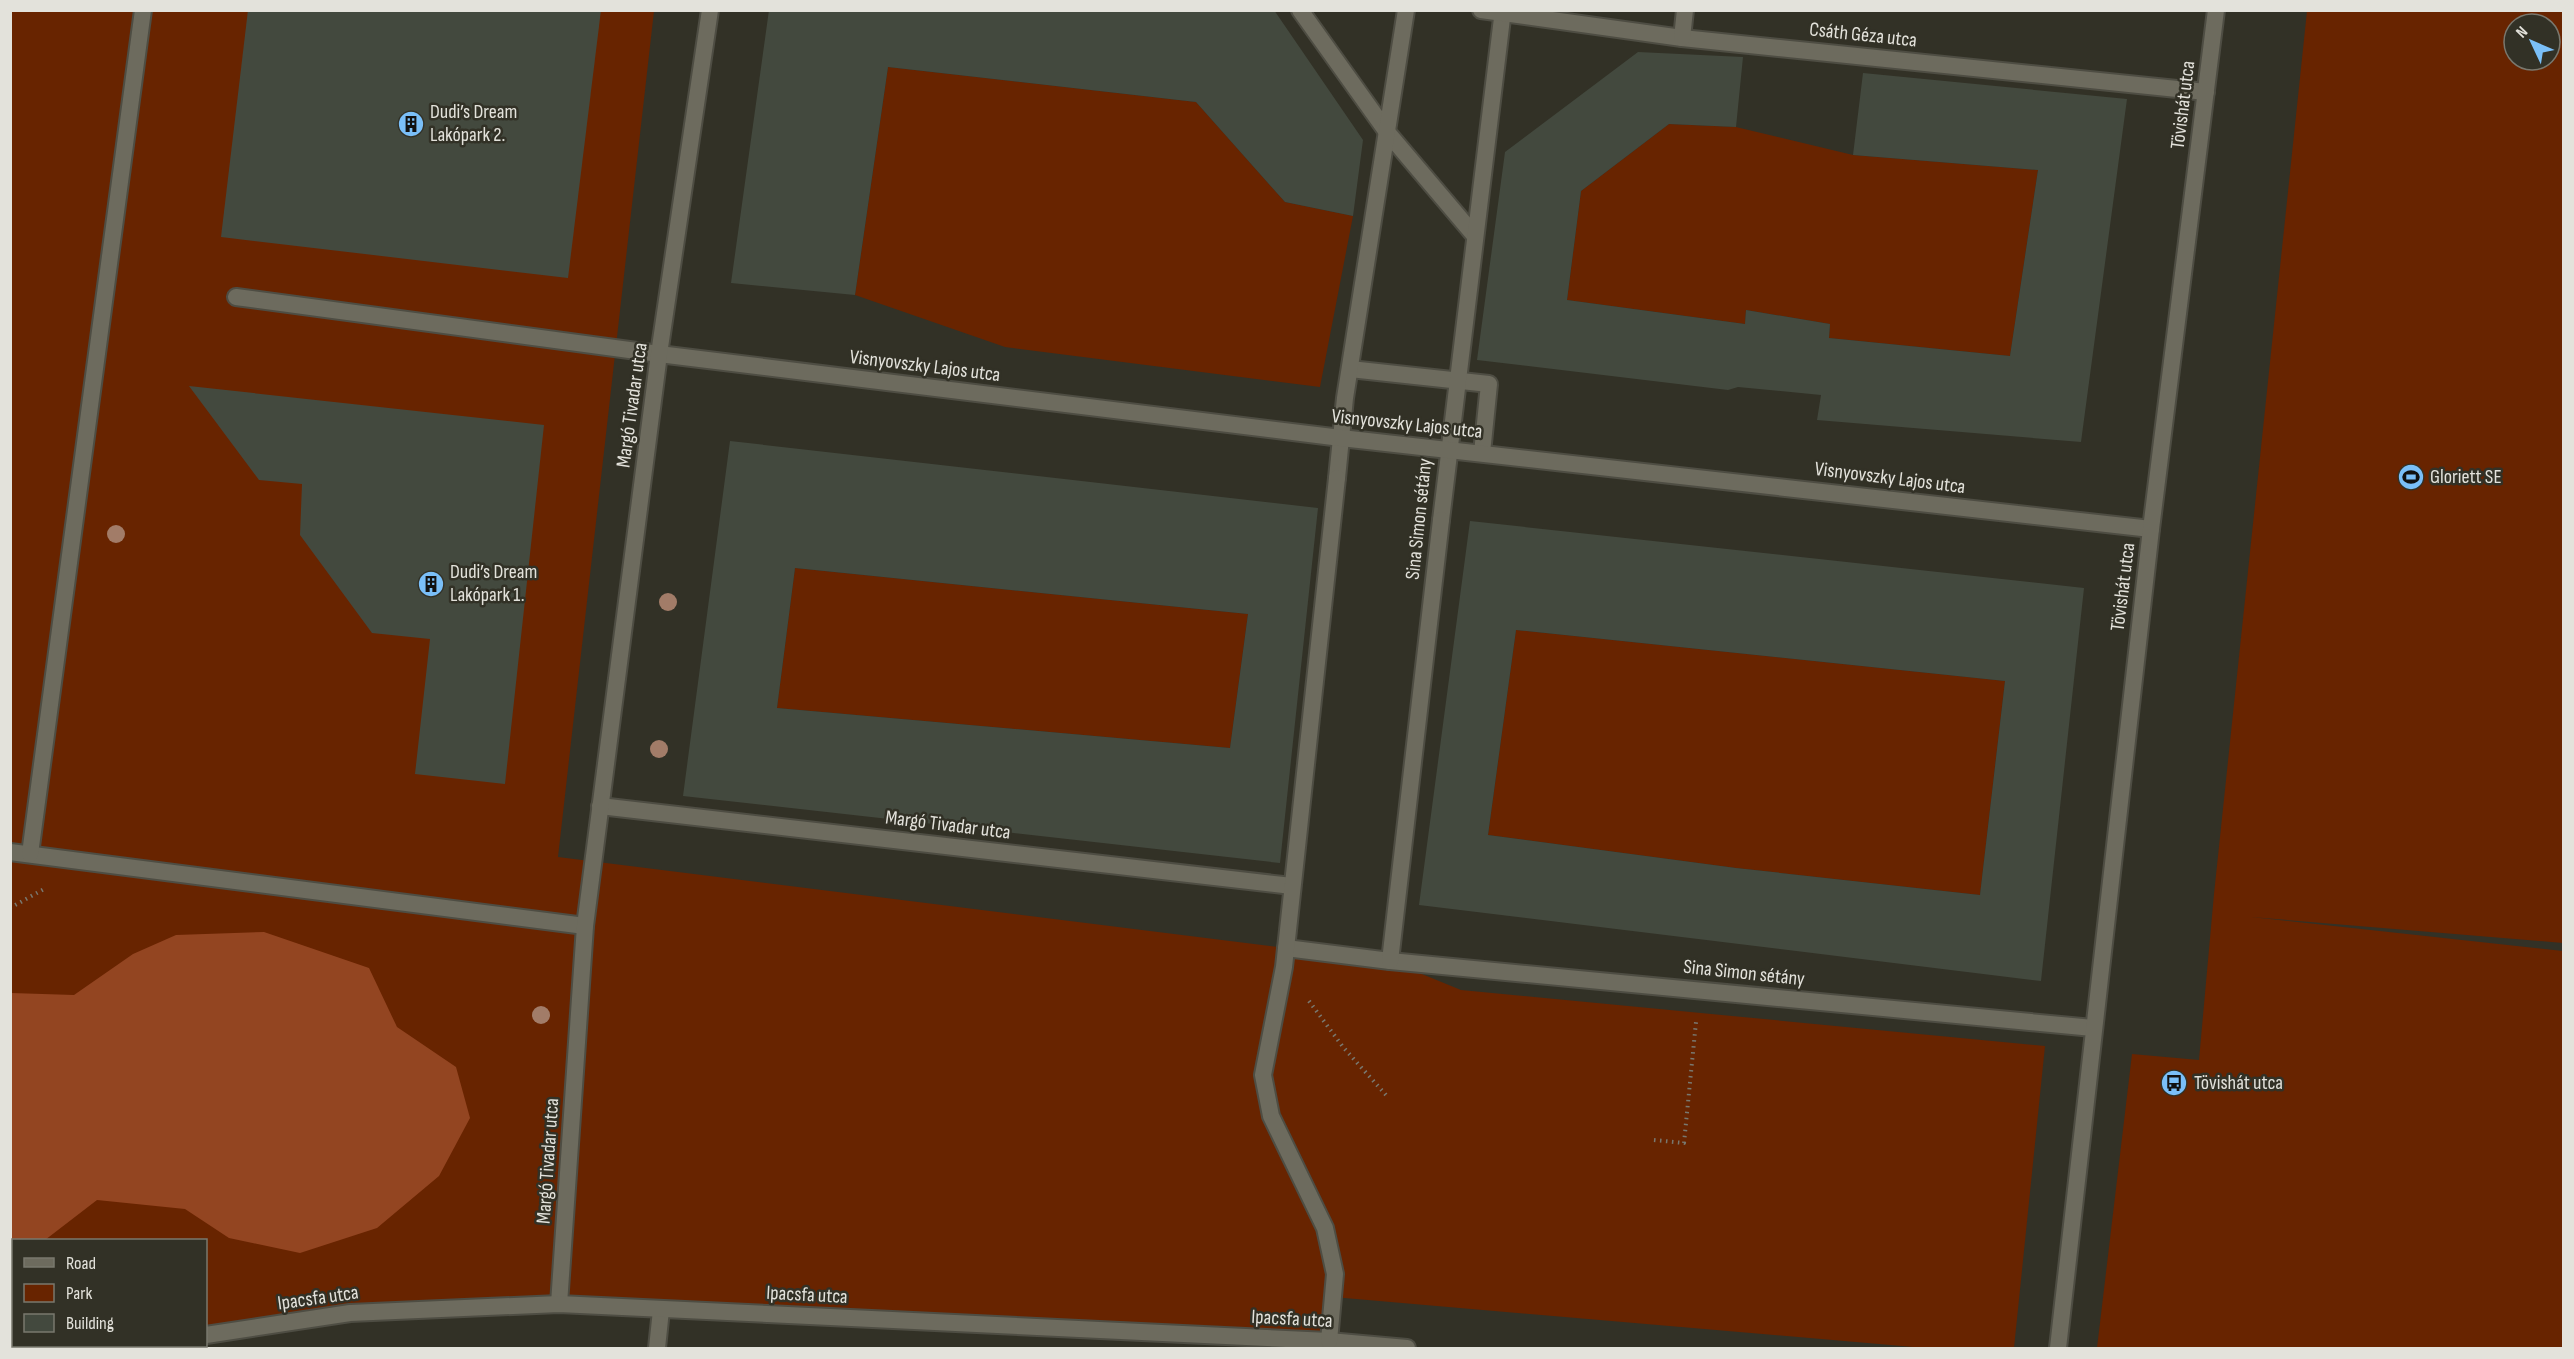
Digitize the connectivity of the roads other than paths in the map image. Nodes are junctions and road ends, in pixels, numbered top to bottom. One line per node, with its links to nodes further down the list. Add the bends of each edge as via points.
1 (143, 10): 23 (street)
2 (710, 10): 14 (street, Margó Tivadar utca)
3 (1300, 10): 11 (street)
4 (1407, 10): 11 (street)
5 (1481, 10): 8 (street, Csáth Géza utca)
6 (1685, 10): 9 (street)
7 (2216, 10): 10 (street, Tövishát utca)
8 (1503, 12): 9 (street, Csáth Géza utca); 12 (street, Sina Simon sétány)
9 (1682, 38): 10 (street, Csáth Géza utca)
10 (2206, 92): 20 (street, Tövishát utca)
11 (1387, 132): 12 (street); 15 (street)
12 (1475, 236): 16 (street, Sina Simon sétány)
13 (236, 297): 14 (street, Visnyovszky Lajos utca)
14 (659, 354): 17 (street, Visnyovszky Lajos utca); 21 (street, Margó Tivadar utca)
15 (1350, 369): 16 (street); 17 (street)
16 (1457, 381): 18 (street, Sina Simon sétány); 19 (street, via 1489,384)
17 (1341, 438): 18 (street, Visnyovszky Lajos utca); 24 (street)
18 (1448, 449): 19 (street, Visnyovszky Lajos utca); 27 (street, Sina Simon sétány)
19 (1482, 453): 20 (street, Visnyovszky Lajos utca)
20 (2151, 529): 28 (street, Tövishát utca)
21 (600, 806): 24 (street, Margó Tivadar utca); 25 (street, Margó Tivadar utca)
22 (10, 852): 23 (street)
23 (30, 854): 25 (street)
24 (1292, 886): 26 (street)
25 (585, 926): 29 (street, Margó Tivadar utca)
26 (1286, 948): 27 (street, Sina Simon sétány); 32 (street, via 1263,1075 1271,1116 1325,1228 1335,1274)
27 (1390, 961): 28 (street, Sina Simon sétány)
28 (2093, 1028): 35 (street, Tövishát utca)
29 (559, 1304): 30 (street, Ipacsfa utca); 31 (street, Ipacsfa utca, via 350,1313)
30 (661, 1310): 32 (street, Ipacsfa utca); 33 (street)
31 (207, 1335)
32 (1329, 1341): 34 (street, Ipacsfa utca)
33 (657, 1348)
34 (1407, 1348)
35 (2058, 1348)

